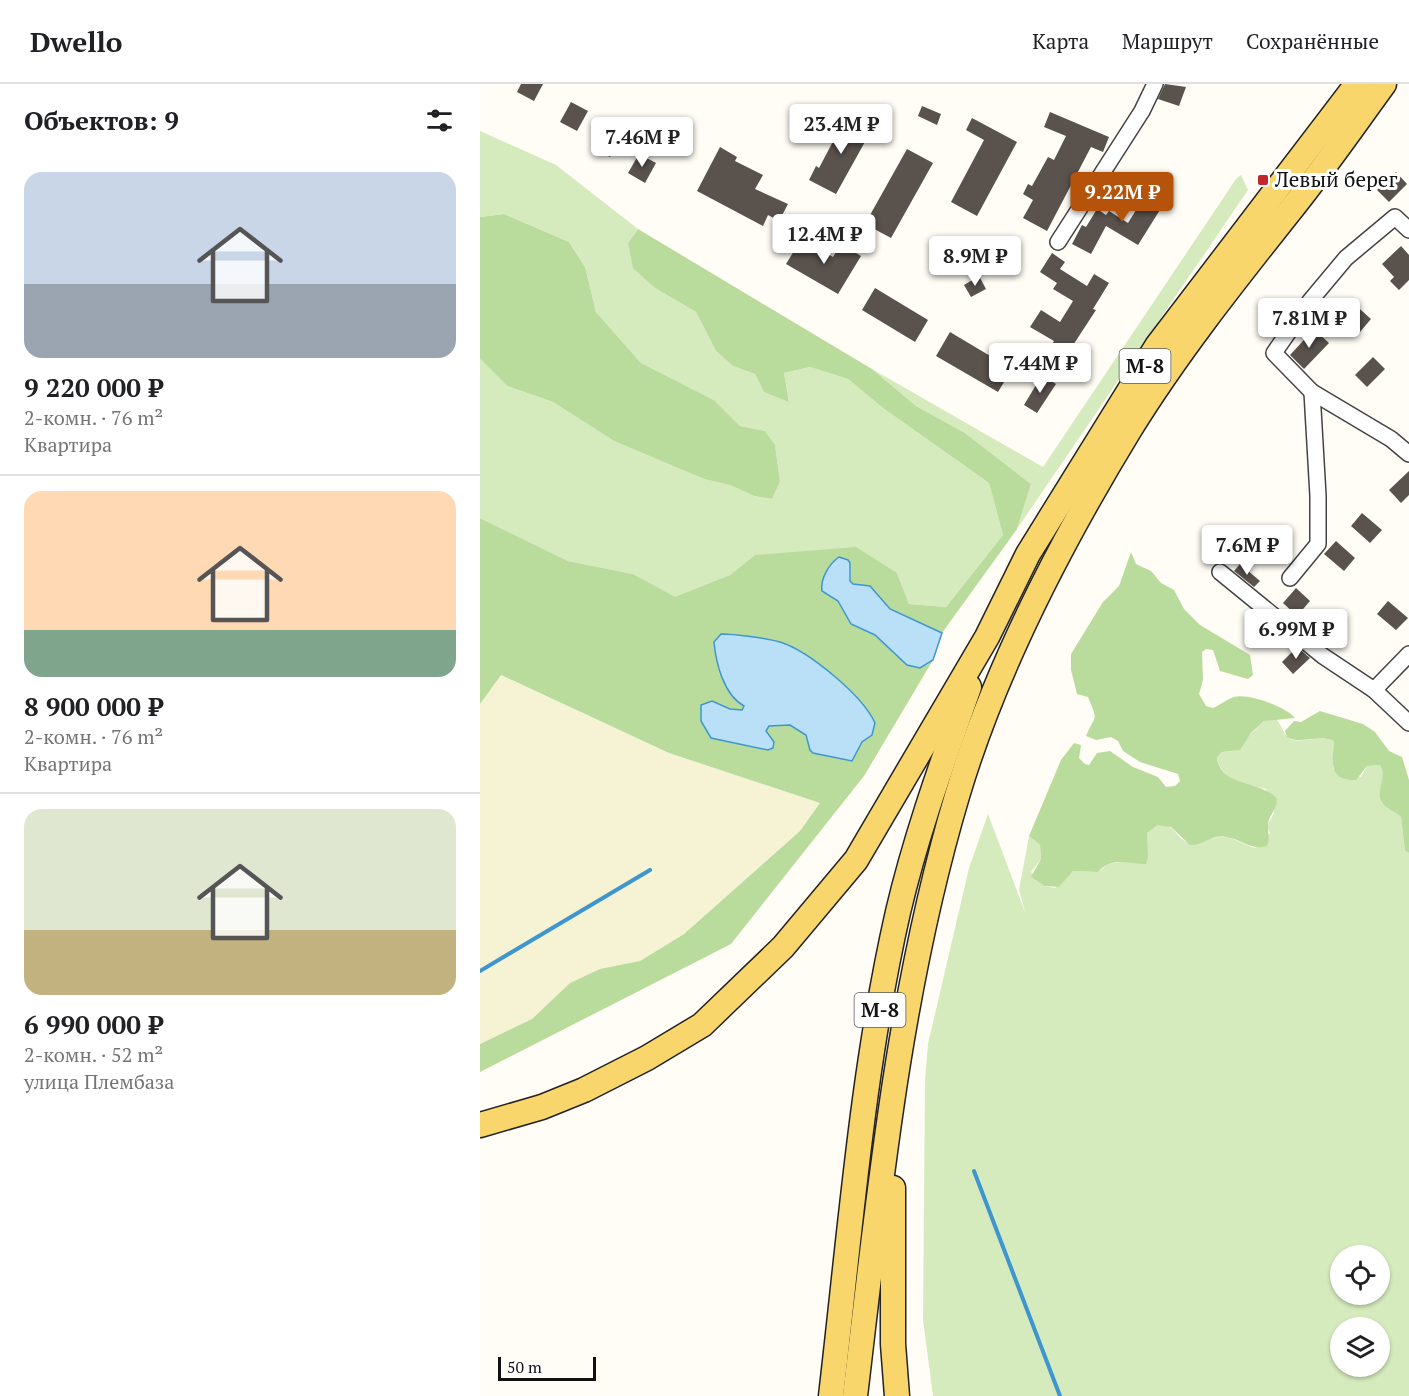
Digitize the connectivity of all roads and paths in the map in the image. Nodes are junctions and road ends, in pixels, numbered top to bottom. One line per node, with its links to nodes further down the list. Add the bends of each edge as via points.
1 (1155, 84): 5 (street, via 1142,111)
2 (1357, 84): 10 (main road, М-8, via 1157,346 1034,544)
3 (1384, 84): 14 (main road, М-8, via 1241,269 1130,429 1023,626 996,689 952,815 916,955)
4 (1409, 230): 6 (street, via 1395,217 1346,258 1274,353)
5 (1058, 242)
6 (1312, 392): 7 (street); 9 (street, via 1318,544)
7 (1409, 454)
8 (1220, 572): 12 (street, via 1323,656)
9 (1290, 578)
10 (987, 637): 15 (main road, via 856,860 764,969 702,1025 625,1071 542,1107); 16 (main road, М-8, via 926,809 896,921 864,1115)
11 (1409, 654): 12 (street)
12 (1374, 690): 13 (street)
13 (1409, 723)
14 (893, 1092): 17 (main road, М-8); 18 (main road, М-8, via 893,1344)
15 (480, 1125)
16 (831, 1396)
17 (855, 1396)
18 (897, 1396)

